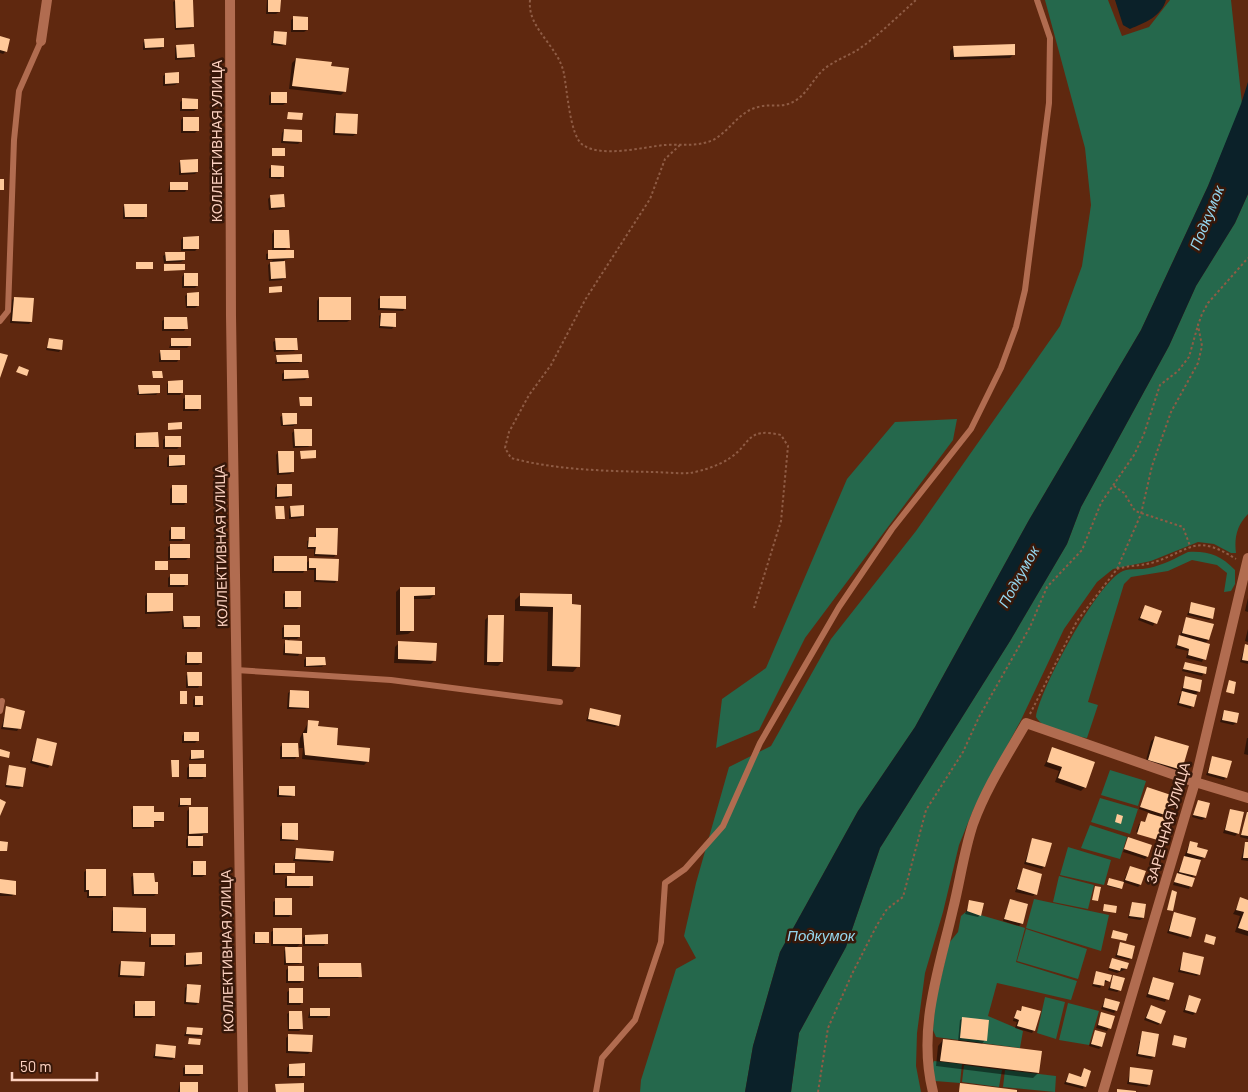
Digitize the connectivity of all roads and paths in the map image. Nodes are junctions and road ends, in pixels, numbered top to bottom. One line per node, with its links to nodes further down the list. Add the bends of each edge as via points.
1 (47, 0): 6 (street)
2 (230, 0): 17 (street, КОЛЛЕКТИВНАЯ УЛИЦА)
3 (530, 0): 7 (path, via 529,8 535,25 556,54 563,70 575,133 582,145 621,151)
4 (916, 0): 7 (path, via 857,50 823,70 806,92 789,104 759,106 740,116 714,139 697,145)
5 (1037, 0): 25 (lane, via 1050,38 1049,103 1025,290 1001,368 971,429 892,529 839,608 760,743 723,826 685,869 665,883 661,942 635,1020 602,1058)
6 (41, 41): 9 (lane, via 18,91 8,311)
7 (680, 145): 16 (path, via 664,159 650,199 585,300 551,365 529,395 508,432 505,448 511,458 534,464 691,473 730,458 755,435 769,432 781,435 788,446 781,521)
8 (1248, 258): 10 (path, via 1208,303)
9 (0, 320)
10 (1198, 325): 11 (path, via 1189,357 1178,371 1160,384 1144,434); 12 (path, via 1202,346 1198,363 1171,412 1152,466)
11 (1114, 486): 12 (path); 26 (path, via 1098,509 1082,550 1048,587 954,769 926,810 902,897 887,909 877,925 828,1028)
12 (1141, 514): 13 (path, via 1179,525); 15 (path)
13 (1190, 546): 14 (path, via 1215,546); 15 (path, via 1153,562)
14 (1247, 561): 22 (street, ЗАРЕЧНАЯ УЛИЦА)
15 (1117, 569): 21 (path, via 1077,621)
16 (754, 608)
17 (236, 670): 19 (lane, via 391,680); 24 (street, КОЛЛЕКТИВНАЯ УЛИЦА)
18 (2, 701): 20 (lane)
19 (560, 702)
20 (0, 711)
21 (1026, 723): 22 (street); 27 (street, via 991,784 973,825 936,973 928,1029)
22 (1195, 782): 23 (street); 28 (street, ЗАРЕЧНАЯ УЛИЦА)
23 (1248, 798)
24 (243, 1092)
25 (596, 1092)
26 (818, 1092)
27 (934, 1092)
28 (1103, 1092)

